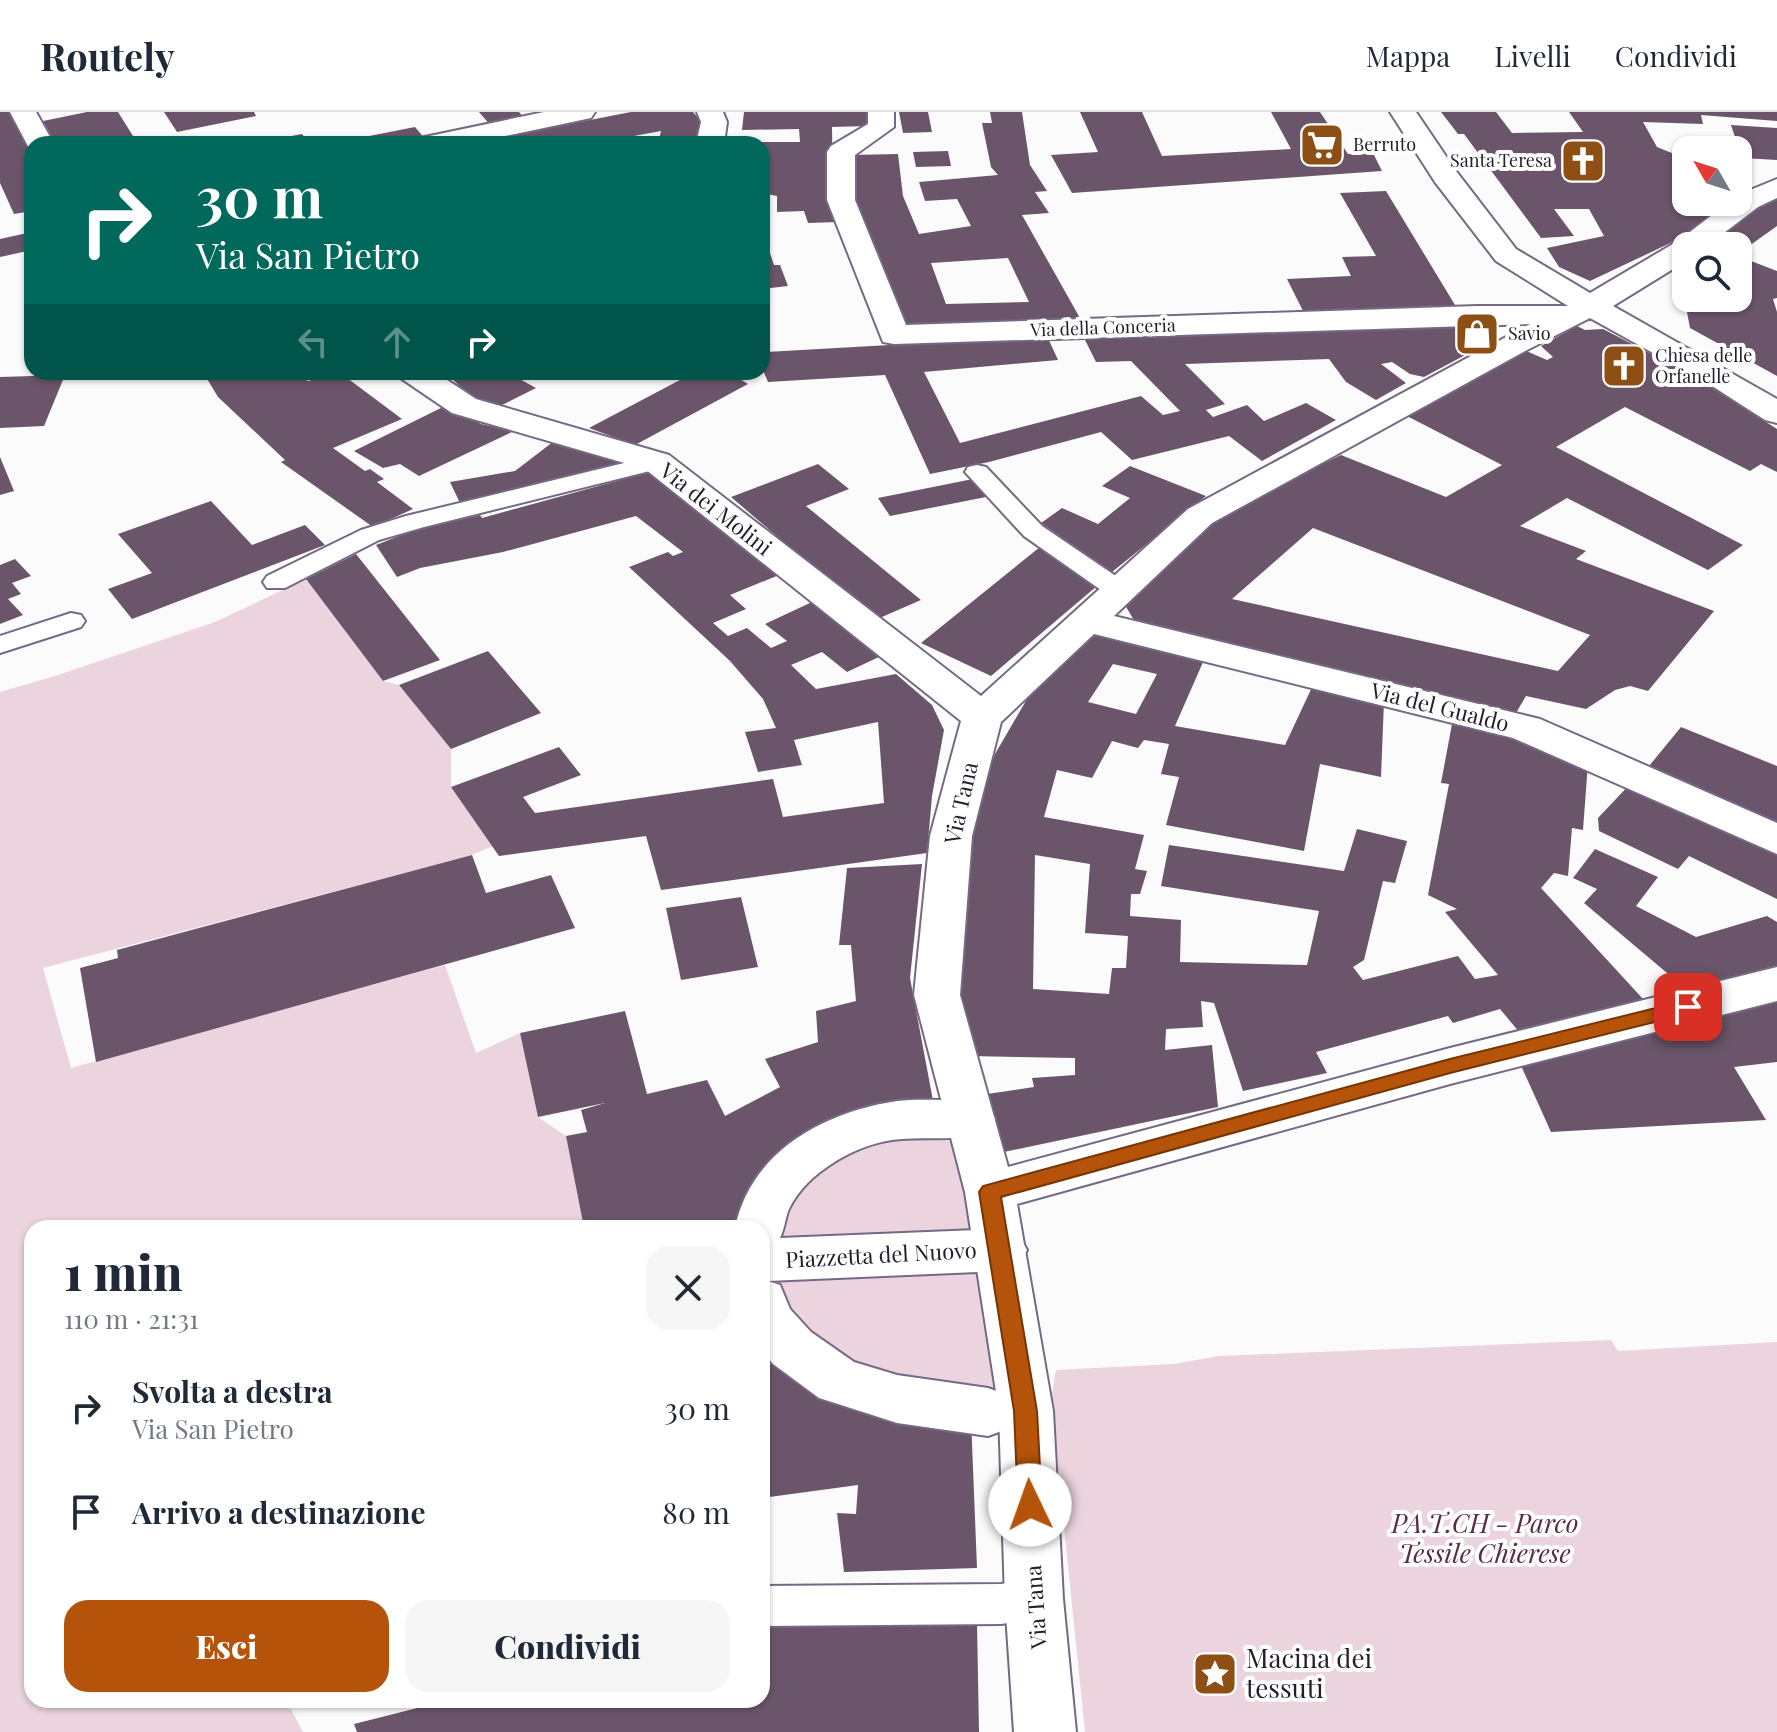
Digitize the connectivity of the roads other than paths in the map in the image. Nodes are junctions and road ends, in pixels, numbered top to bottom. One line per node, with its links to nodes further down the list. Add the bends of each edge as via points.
1 (23, 112): 6 (street)
2 (582, 112): 7 (street)
3 (710, 112): 8 (street)
4 (881, 112): 12 (street, Via della Conceria, via 881,127 841,152 841,200 894,335)
5 (1403, 112): 12 (street, via 1506,255)
6 (36, 136)
7 (468, 136)
8 (711, 136)
9 (1777, 187): 10 (street)
10 (1707, 232)
11 (1672, 256): 12 (street)
12 (1580, 311): 14 (street, via 1720,377); 18 (street, via 1200,516)
13 (425, 380): 15 (street, Via dei Molini, via 464,406)
14 (1777, 413)
15 (657, 462): 17 (lane, via 370,535); 22 (street, Via dei Molini)
16 (977, 472): 18 (lane, via 1033,531)
17 (276, 582)
18 (1120, 591): 20 (street)
19 (71, 621): 21 (lane)
20 (1088, 621): 22 (street); 23 (street, Via del Gualdo, via 1526,728)
21 (0, 645)
22 (982, 717): 25 (street, Via Tana, via 951,836 937,995)
23 (1777, 840)
24 (1777, 984): 26 (street, via 1450,1066)
25 (971, 1119): 26 (street, Via Tana); 27 (street, Piazzetta del Nuovo, via 898,1120 844,1134 795,1164 765,1203)
26 (990, 1192): 28 (street, Via Tana)
27 (762, 1220)
28 (1001, 1250): 29 (street, Piazzetta del Nuovo); 32 (street, Via Tana, via 1026,1411)
29 (770, 1260)
30 (770, 1324): 31 (street, via 792,1348 838,1381 897,1399)
31 (988, 1412)
32 (1034, 1599): 33 (lane, via 1001,1604); 34 (street, Via Tana)
33 (770, 1606)
34 (1045, 1732)

